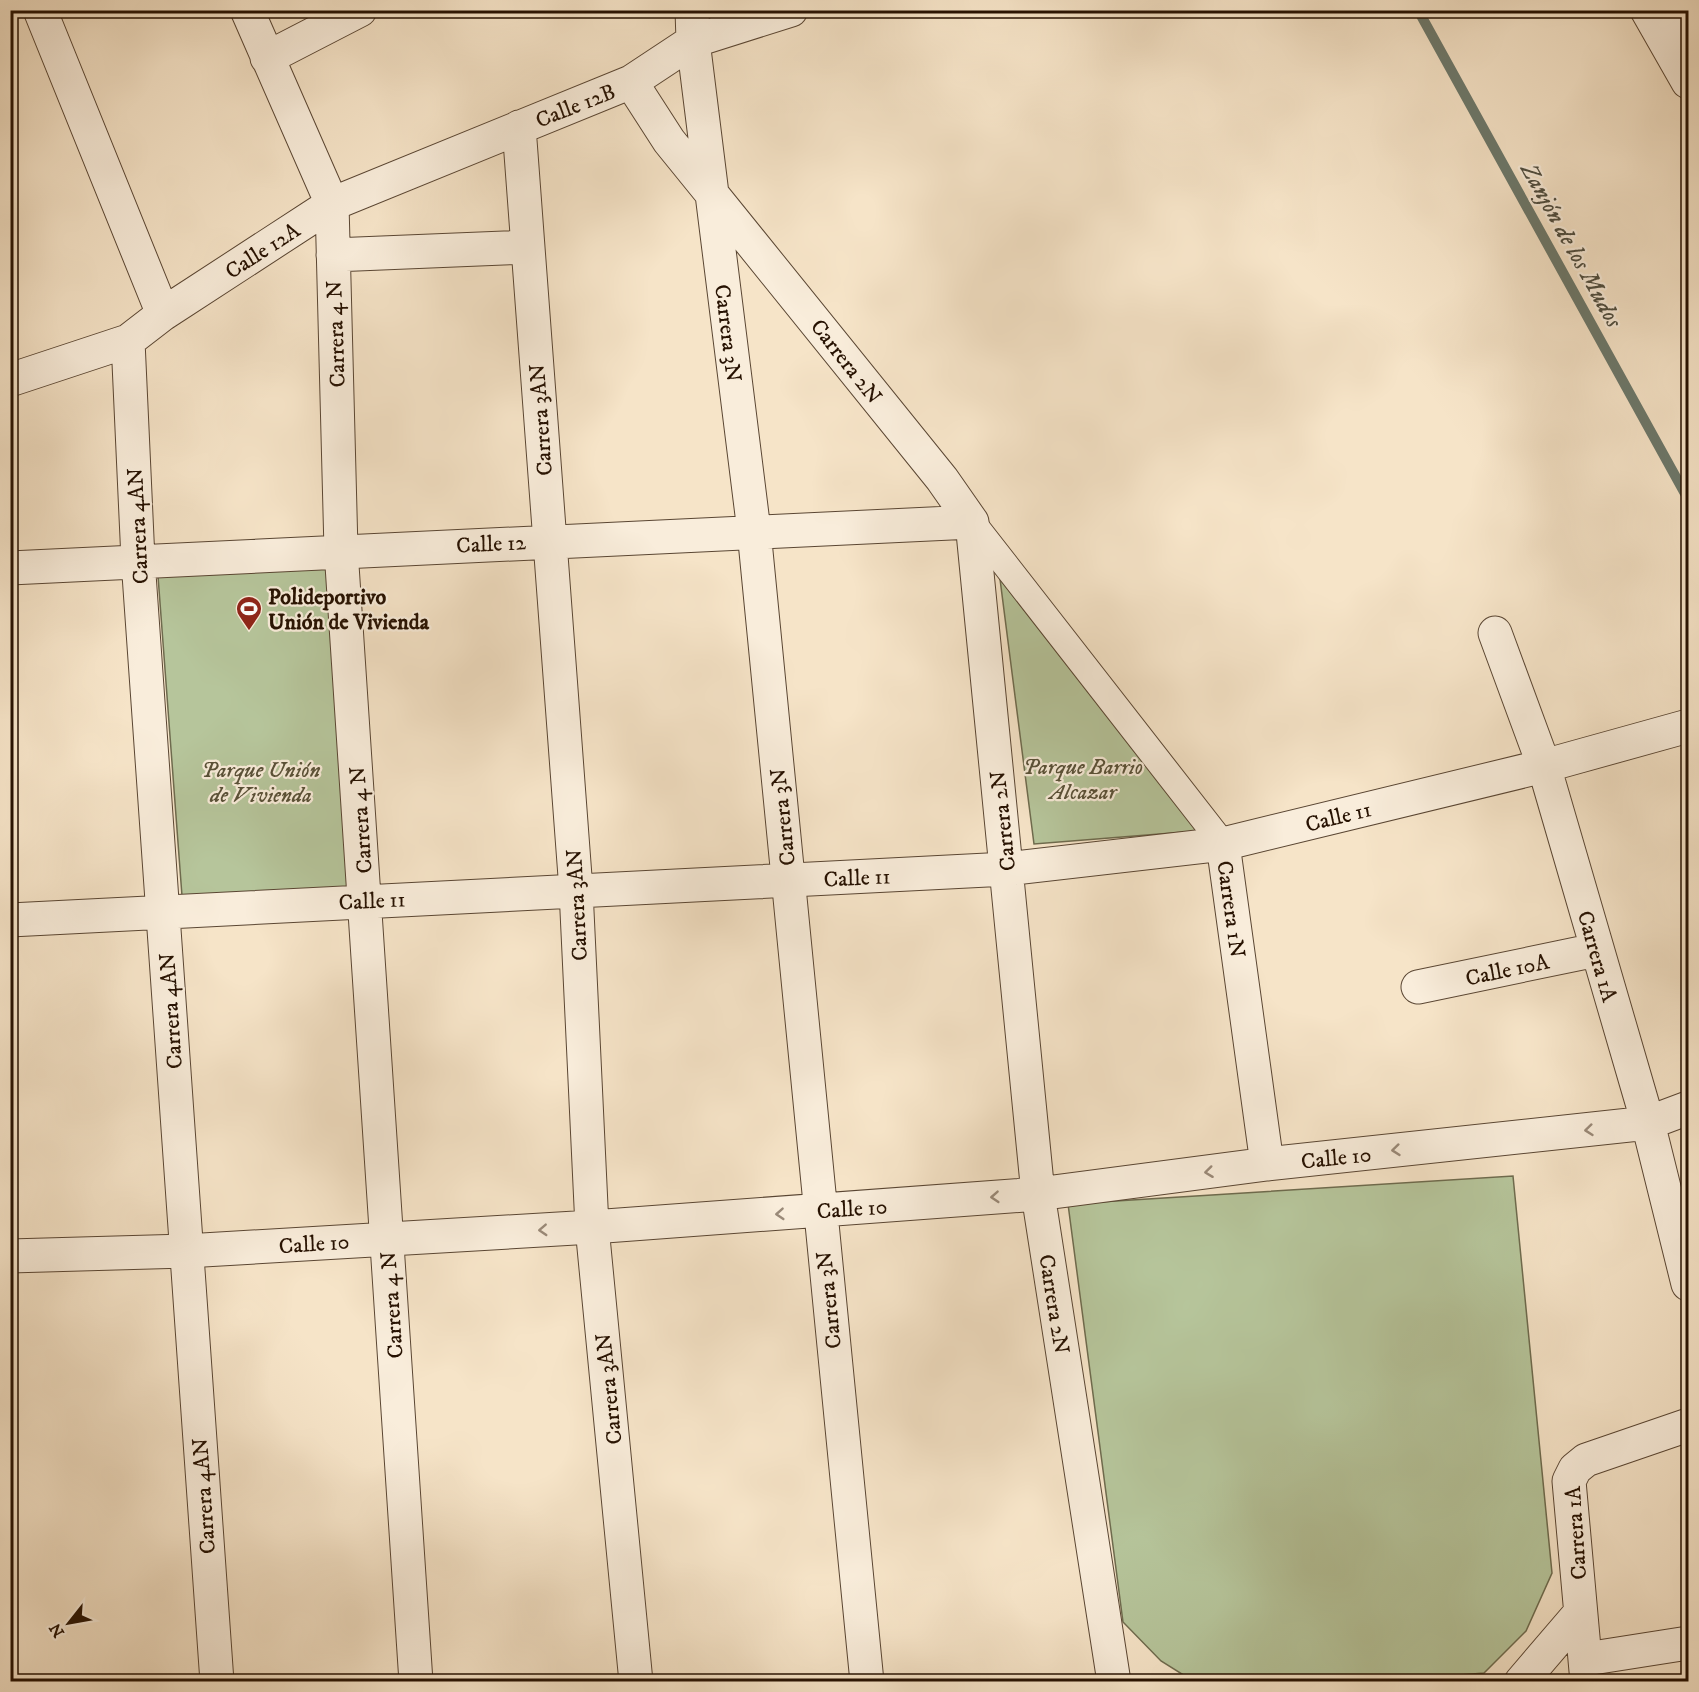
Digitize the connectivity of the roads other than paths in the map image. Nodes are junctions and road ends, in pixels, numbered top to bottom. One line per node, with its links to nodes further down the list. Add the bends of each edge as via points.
1 (40, 10): 15 (street)
2 (247, 10): 7 (street, Carrera 4 N)
3 (360, 10): 7 (street)
4 (790, 10): 6 (street)
5 (1647, 10): 9 (street)
6 (692, 26): 8 (street); 11 (street)
7 (267, 58): 12 (street, Carrera 4 N)
8 (631, 82): 10 (street, Calle 12B); 11 (street, via 669,141)
9 (1689, 82)
10 (519, 127): 12 (street, Calle 12A); 13 (street, Carrera 3AN)
11 (712, 194): 18 (street, Carrera 2N, via 942,478); 19 (street, Carrera 3N)
12 (332, 204): 14 (street, Carrera 4 N); 15 (street, Calle 12A)
13 (527, 247): 14 (street); 20 (street, Carrera 3AN)
14 (333, 255): 21 (street, Carrera 4 N)
15 (163, 314): 16 (street, Calle 12A)
16 (128, 341): 17 (street, Calle 12A); 22 (street, Carrera 4AN)
17 (10, 381)
18 (972, 522): 19 (street, Calle 12); 27 (street, Carrera 1N); 28 (street, Carrera 2N)
19 (754, 531): 20 (street, Calle 12); 29 (street, Carrera 3N)
20 (549, 541): 21 (street, Calle 12); 30 (street, Carrera 3AN)
21 (341, 550): 22 (street, Calle 12); 31 (street, Carrera 4 N)
22 (138, 560): 23 (street, Calle 12); 32 (street, Carrera 4AN)
23 (10, 568)
24 (1495, 633): 26 (street, Carrera 1A)
25 (1689, 726): 26 (street, Calle 11)
26 (1544, 766): 27 (street, Calle 11); 34 (street, Carrera 1A)
27 (1223, 844): 28 (street, Calle 11); 38 (street, Carrera 1N)
28 (1006, 870): 29 (street, Calle 11); 39 (street, Carrera 2N)
29 (789, 880): 30 (street, Calle 11); 40 (street, Carrera 3N)
30 (576, 890): 31 (street, Calle 11); 41 (street, Carrera 3AN)
31 (365, 900): 32 (street, Calle 11); 42 (street, Carrera 4 N)
32 (163, 910): 33 (street, Calle 11); 43 (street, Carrera 4AN)
33 (10, 920)
34 (1596, 950): 35 (street, Calle 10A); 37 (street, Carrera 1A)
35 (1418, 987)
36 (1689, 1108): 37 (street, Calle 10)
37 (1648, 1123): 38 (street, Calle 10, one-way to 38); 45 (street, Carrera 1A)
38 (1267, 1164): 39 (street, Calle 10, one-way to 39)
39 (1038, 1194): 40 (street, Calle 10, one-way to 40); 50 (street, Carrera 2N)
40 (819, 1211): 41 (street, Calle 10, one-way to 41); 54 (street, Carrera 3N)
41 (592, 1227): 42 (street, Calle 10, one-way to 42); 53 (street, Carrera 3AN)
42 (386, 1239): 43 (street, Calle 10); 52 (street, Carrera 4 N)
43 (186, 1251): 44 (street, Calle 10); 51 (street, Carrera 4AN)
44 (10, 1256)
45 (1689, 1284)
46 (1689, 1425): 47 (street, Carrera 1A, via 1586,1460 1575,1469 1569,1481)
47 (1580, 1613): 49 (street, Carrera 1A); 55 (street, Carrera 1A)
48 (1689, 1643): 49 (street)
49 (1586, 1670)
50 (1116, 1679)
51 (217, 1682)
52 (416, 1682)
53 (636, 1682)
54 (867, 1682)
55 (1521, 1682)

